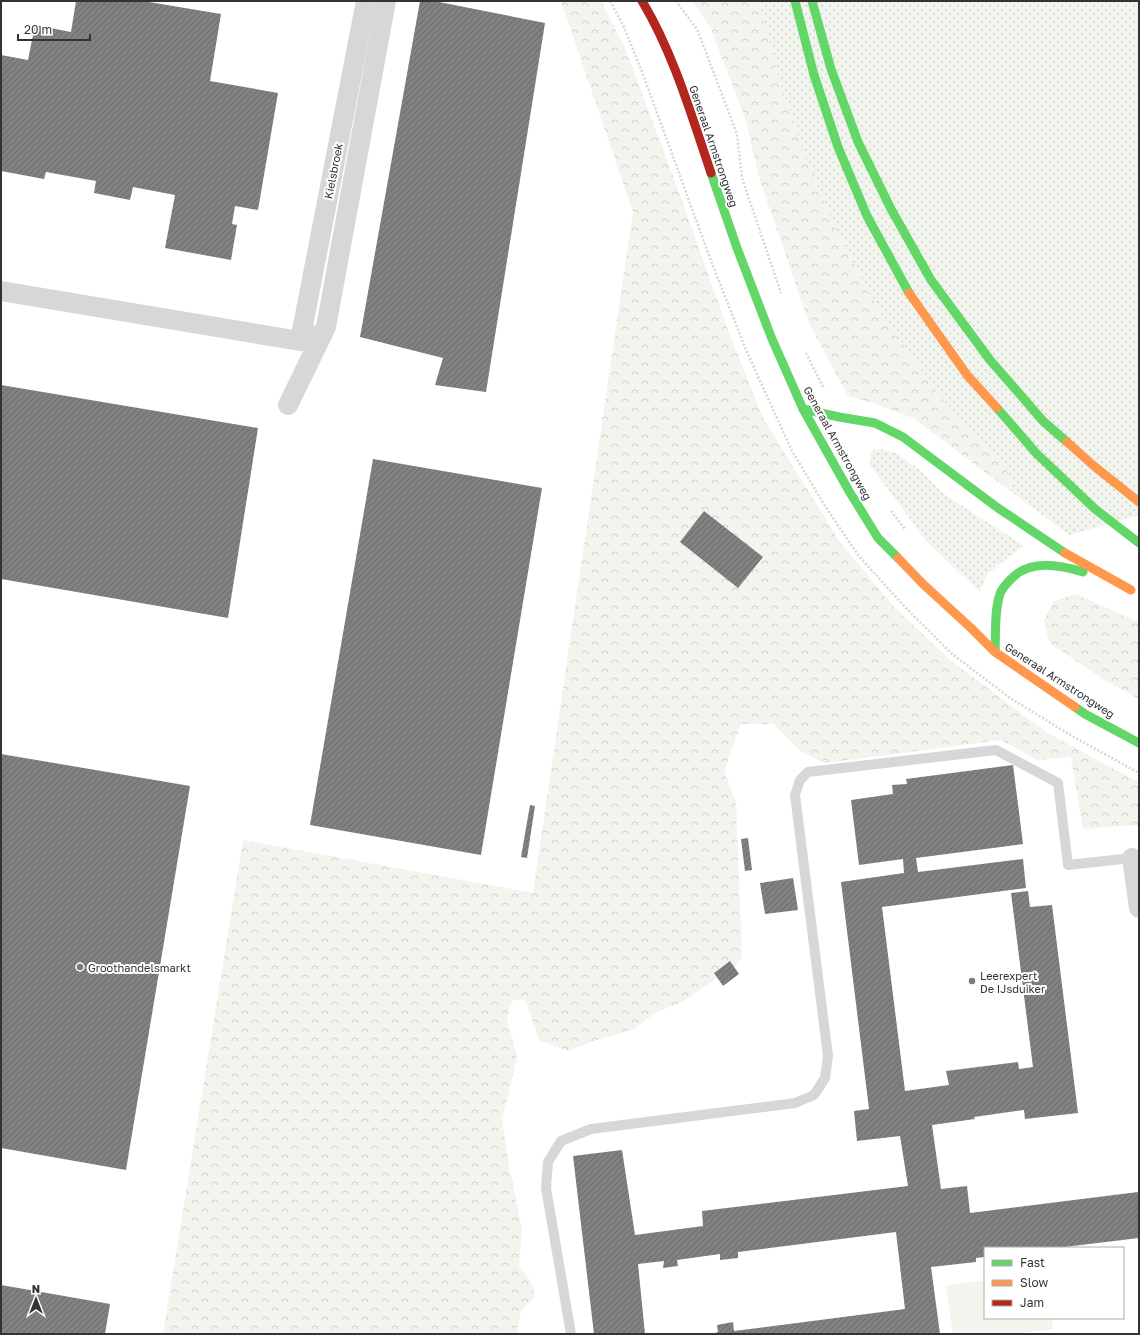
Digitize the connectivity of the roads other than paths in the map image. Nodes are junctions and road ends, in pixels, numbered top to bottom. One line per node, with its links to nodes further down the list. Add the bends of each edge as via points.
1 (366, 1): 8 (street, Kielsbroek)
2 (386, 1): 7 (street)
3 (642, 1): 10 (main road, Generaal Armstrongweg, via 673,65 737,248)
4 (795, 1): 12 (main road, via 814,75 838,147 867,216 906,290 967,375 1036,453 1095,509)
5 (812, 1): 11 (main road, via 831,69 858,142 891,209 931,280 990,360 1043,421)
6 (1, 291): 8 (street)
7 (326, 327): 8 (street); 9 (street)
8 (300, 341)
9 (288, 406)
10 (803, 409): 13 (main road, via 875,423 903,437 998,508 1064,553); 14 (main road, Generaal Armstrongweg, via 878,538 922,584)
11 (1139, 502)
12 (1139, 543)
13 (1135, 592): 14 (main road, via 1054,564 1030,566 1012,576 1000,592)
14 (995, 652): 15 (main road, Generaal Armstrongweg, via 1085,714)
15 (1139, 743)
16 (1132, 858): 17 (street); 18 (lane, via 1068,865 1058,782 996,750 808,772 800,780 795,794 828,1056 825,1078 814,1095 795,1103 592,1129 561,1141 548,1162 546,1188)
17 (1139, 908)
18 (572, 1334)

